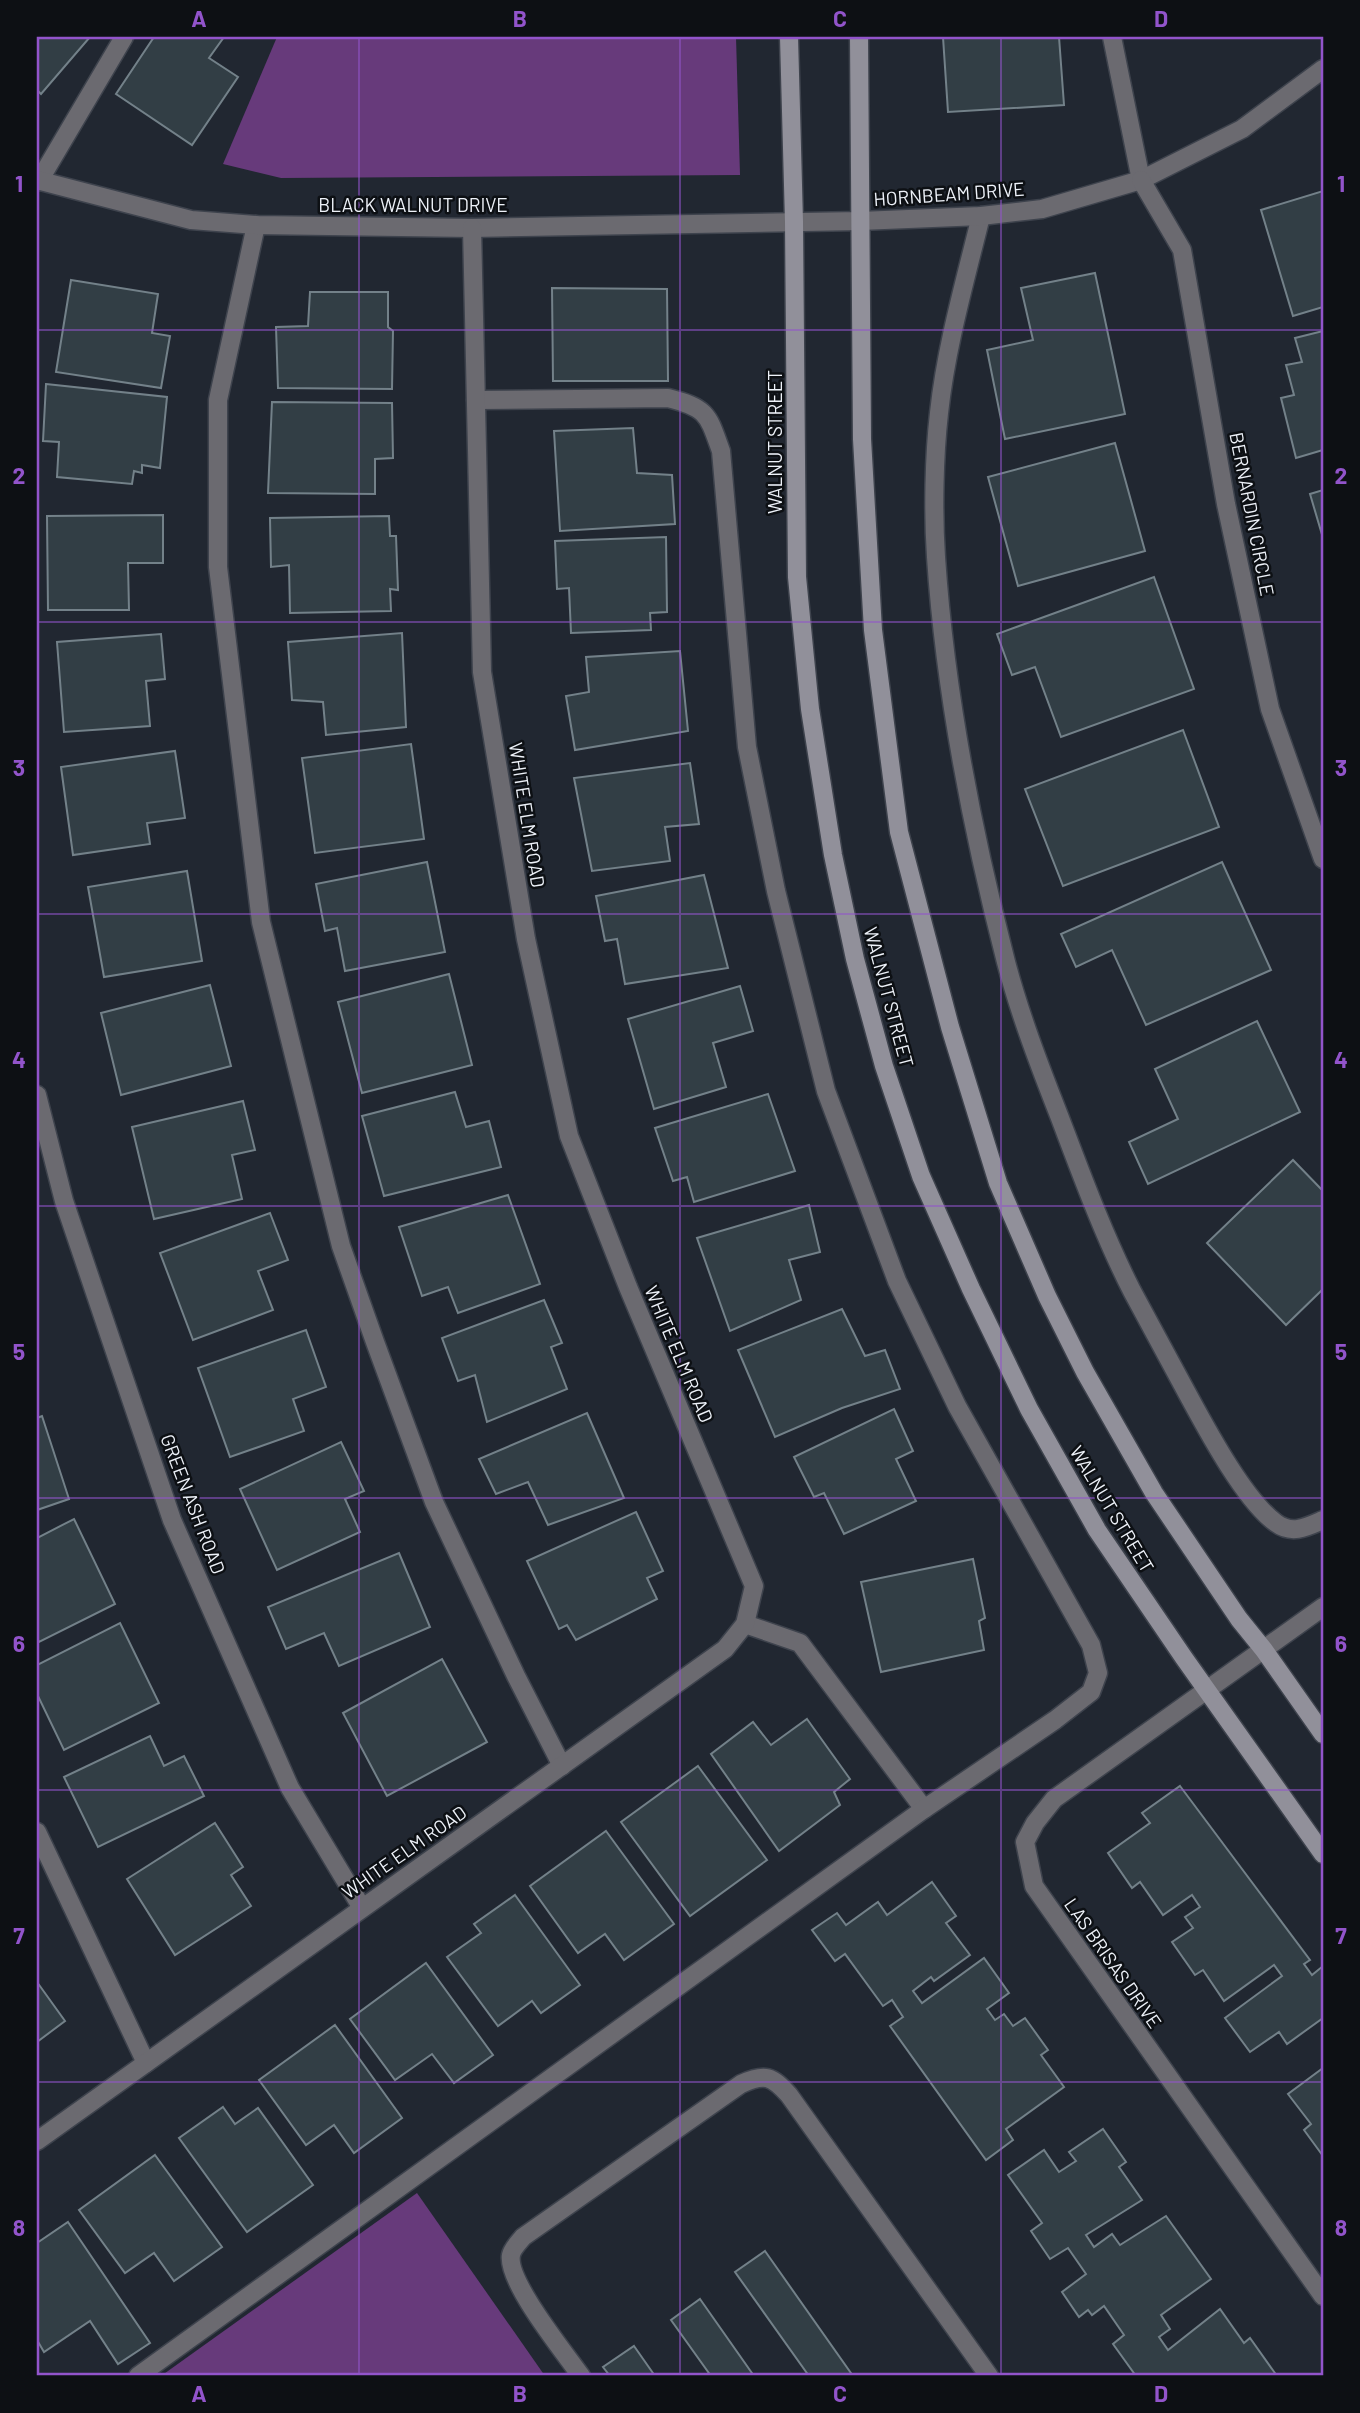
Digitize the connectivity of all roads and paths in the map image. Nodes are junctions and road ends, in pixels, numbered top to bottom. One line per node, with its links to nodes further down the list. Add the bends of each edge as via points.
1 (124, 37): 7 (street)
2 (789, 37): 10 (main road, WALNUT STREET)
3 (859, 37): 9 (main road)
4 (1112, 37): 6 (street, BERNARDIN CIRCLE)
5 (1323, 69): 6 (street, HORNBEAM DRIVE, via 1242,129)
6 (1141, 180): 8 (street, HORNBEAM DRIVE, via 1042,209); 14 (street, BERNARDIN CIRCLE, via 1182,250 1226,504 1270,709)
7 (38, 182): 11 (street, BLACK WALNUT DRIVE, via 191,220)
8 (981, 216): 9 (street, HORNBEAM DRIVE); 16 (street, via 958,306 939,415 936,555 957,729 1007,965 1041,1071 1091,1197 1131,1289 1205,1426 1249,1494 1276,1523 1300,1530)
9 (860, 221): 10 (street, HORNBEAM DRIVE); 19 (main road, via 862,439 873,631 899,832 950,1027 998,1183 1063,1329 1154,1493)
10 (794, 222): 12 (street, BLACK WALNUT DRIVE); 20 (main road, WALNUT STREET, via 797,577 809,696 833,855 884,1066 921,1176 1029,1409 1097,1530)
11 (256, 225): 12 (street, BLACK WALNUT DRIVE); 22 (street, via 218,400 218,567 261,922 341,1246 375,1342 434,1502)
12 (472, 228): 13 (street, WHITE ELM ROAD)
13 (476, 400): 18 (street, WHITE ELM ROAD, via 482,672 526,939 569,1136 754,1586); 23 (street, via 668,398 708,415 721,451 747,747 776,891 826,1091 897,1281 957,1406 1091,1644 1098,1673 1091,1692)
14 (1323, 859)
15 (37, 1095): 26 (street, GREEN ASH ROAD, via 64,1200 173,1520 290,1788)
16 (1323, 1520)
17 (1323, 1607): 19 (street, LAS BRISAS DRIVE)
18 (746, 1624): 22 (street, WHITE ELM ROAD, via 725,1649); 23 (street, via 800,1643)
19 (1264, 1650): 20 (street, LAS BRISAS DRIVE); 21 (main road)
20 (1207, 1692): 25 (main road, WALNUT STREET); 29 (street, LAS BRISAS DRIVE, via 1054,1799 1026,1842 1034,1886)
21 (1323, 1734)
22 (562, 1766): 26 (street, WHITE ELM ROAD)
23 (924, 1810): 30 (street)
24 (37, 1832): 27 (street)
25 (1323, 1854)
26 (362, 1908): 27 (street, WHITE ELM ROAD)
27 (146, 2063): 28 (street, WHITE ELM ROAD)
28 (37, 2141)
29 (1323, 2296)
30 (138, 2376)
31 (581, 2376): 32 (street, via 519,2287 511,2270 511,2253 523,2237 757,2077 775,2080 789,2095)
32 (989, 2376)

